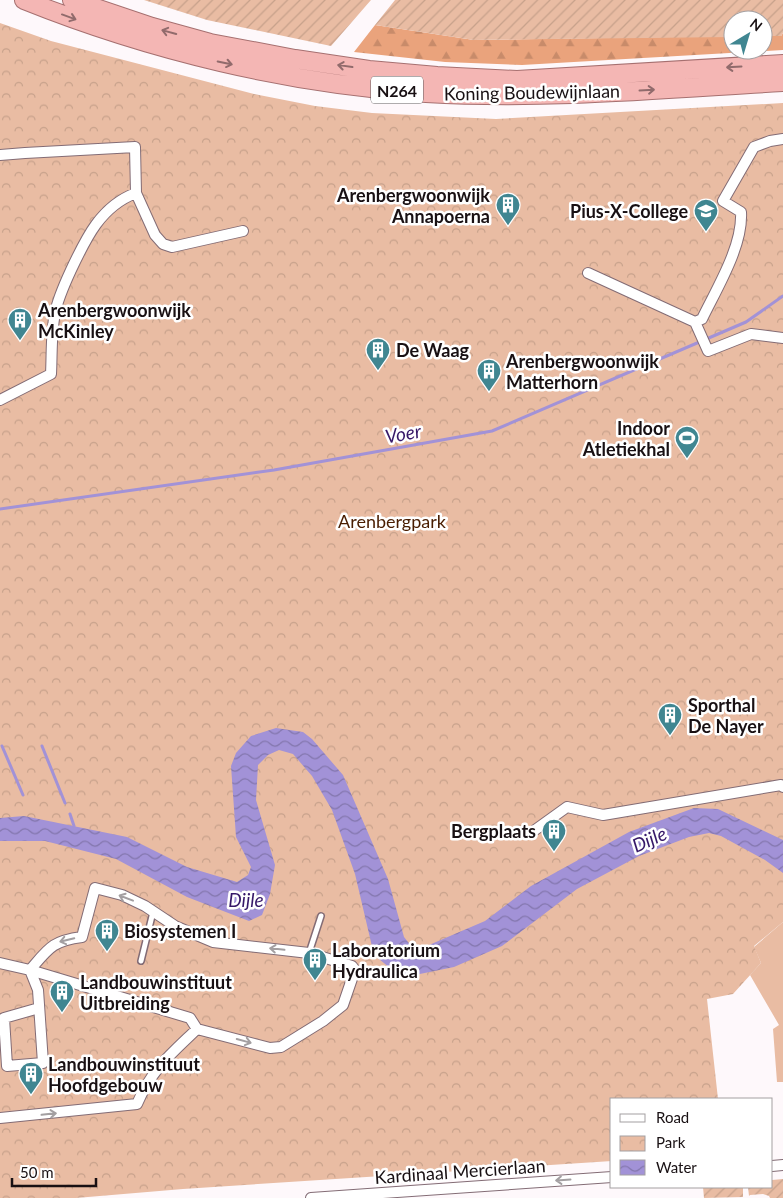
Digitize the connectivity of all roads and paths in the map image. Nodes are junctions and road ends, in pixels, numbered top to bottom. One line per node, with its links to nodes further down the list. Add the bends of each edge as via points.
1 (24, 0): 4 (highway, Koning Boudewijnlaan / N264, one-way to 4, via 98,27 200,57 315,81 381,89 428,93 554,94)
2 (72, 0): 3 (highway, Koning Boudewijnlaan / N264, one-way to 2, via 517,80 369,70 210,43)
3 (783, 64)
4 (783, 82)
5 (783, 139): 10 (street, via 754,147 723,201 741,212 739,238)
6 (0, 156): 7 (street, via 135,148)
7 (136, 193): 8 (street, via 155,235 163,244 172,247); 12 (street, via 100,218 64,285 55,313 51,374)
8 (243, 231)
9 (588, 273): 10 (street)
10 (697, 326): 11 (street, via 708,350 751,334)
11 (783, 338)
12 (0, 400)
13 (783, 787): 14 (street, via 603,815 567,807)
14 (535, 830)
15 (153, 912): 17 (street, one-way to 15, via 213,942 175,926); 18 (lane); 20 (street, one-way to 20, via 122,895 95,888 82,937 51,946)
16 (321, 916): 17 (lane)
17 (309, 953): 22 (street, one-way to 17, via 270,1048 281,1047 322,1021 343,1005 355,970 352,966)
18 (141, 961)
19 (0, 963): 20 (street)
20 (30, 970): 21 (street, via 38,990); 22 (street, via 190,1018)
21 (39, 1008): 21 (street, via 4,1018 7,1066 43,1063)
22 (197, 1029): 23 (street, one-way to 22, via 137,1104 157,1068)
23 (0, 1118)
24 (610, 1177): 25 (street, Kardinaal Mercierlaan, one-way to 25)
25 (310, 1198)

